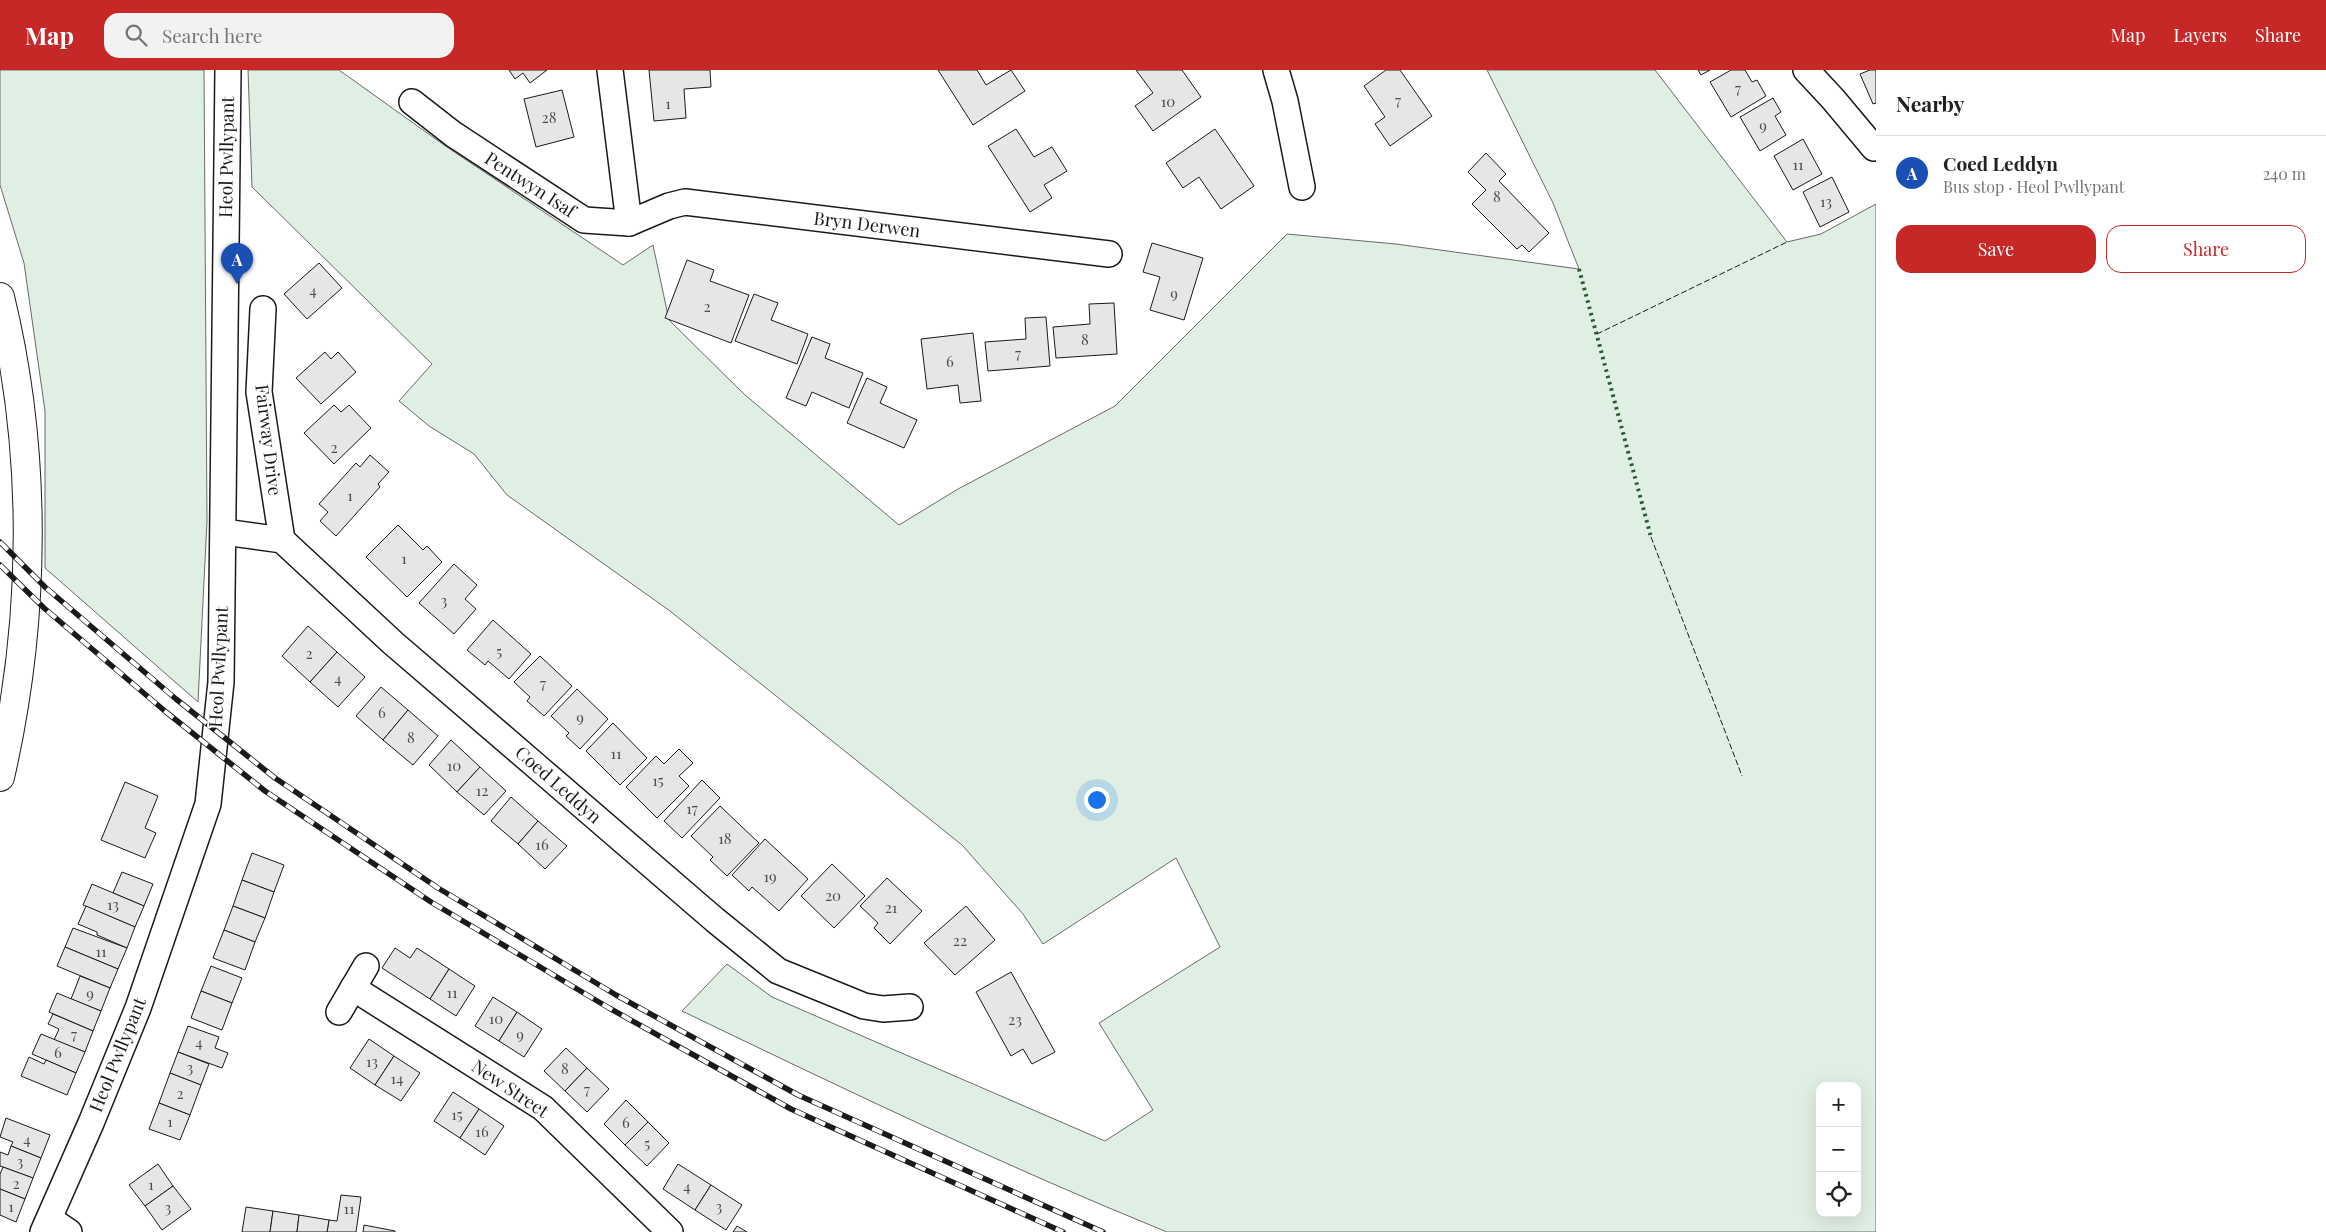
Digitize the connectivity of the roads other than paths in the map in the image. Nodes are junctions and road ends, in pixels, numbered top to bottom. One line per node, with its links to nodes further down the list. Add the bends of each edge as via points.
1 (228, 70): 12 (street, Heol Pwllypant)
2 (610, 70): 8 (street)
3 (1276, 70): 7 (street)
4 (1806, 70): 6 (street)
5 (412, 102): 8 (street, Pentwyn Isaf, via 453,134 584,220)
6 (1874, 148)
7 (1302, 187)
8 (630, 222): 9 (street, Bryn Derwen, via 685,202)
9 (1109, 254)
10 (0, 297): 14 (main road, via 14,364 25,458 27,554)
11 (264, 309): 13 (street, Fairway Drive, via 259,392)
12 (224, 532): 13 (street); 21 (street, Heol Pwllypant, via 221,682 208,804 138,1008)
13 (282, 540): 19 (street, Coed Leddyn, via 519,752 778,971 864,1006 883,1009)
14 (20, 667): 15 (main road); 16 (main road)
15 (0, 711)
16 (0, 777)
17 (366, 966): 18 (street)
18 (353, 988): 20 (street); 22 (street, New Street, via 543,1108)
19 (910, 1007)
20 (339, 1012)
21 (54, 1228)
22 (670, 1232)

